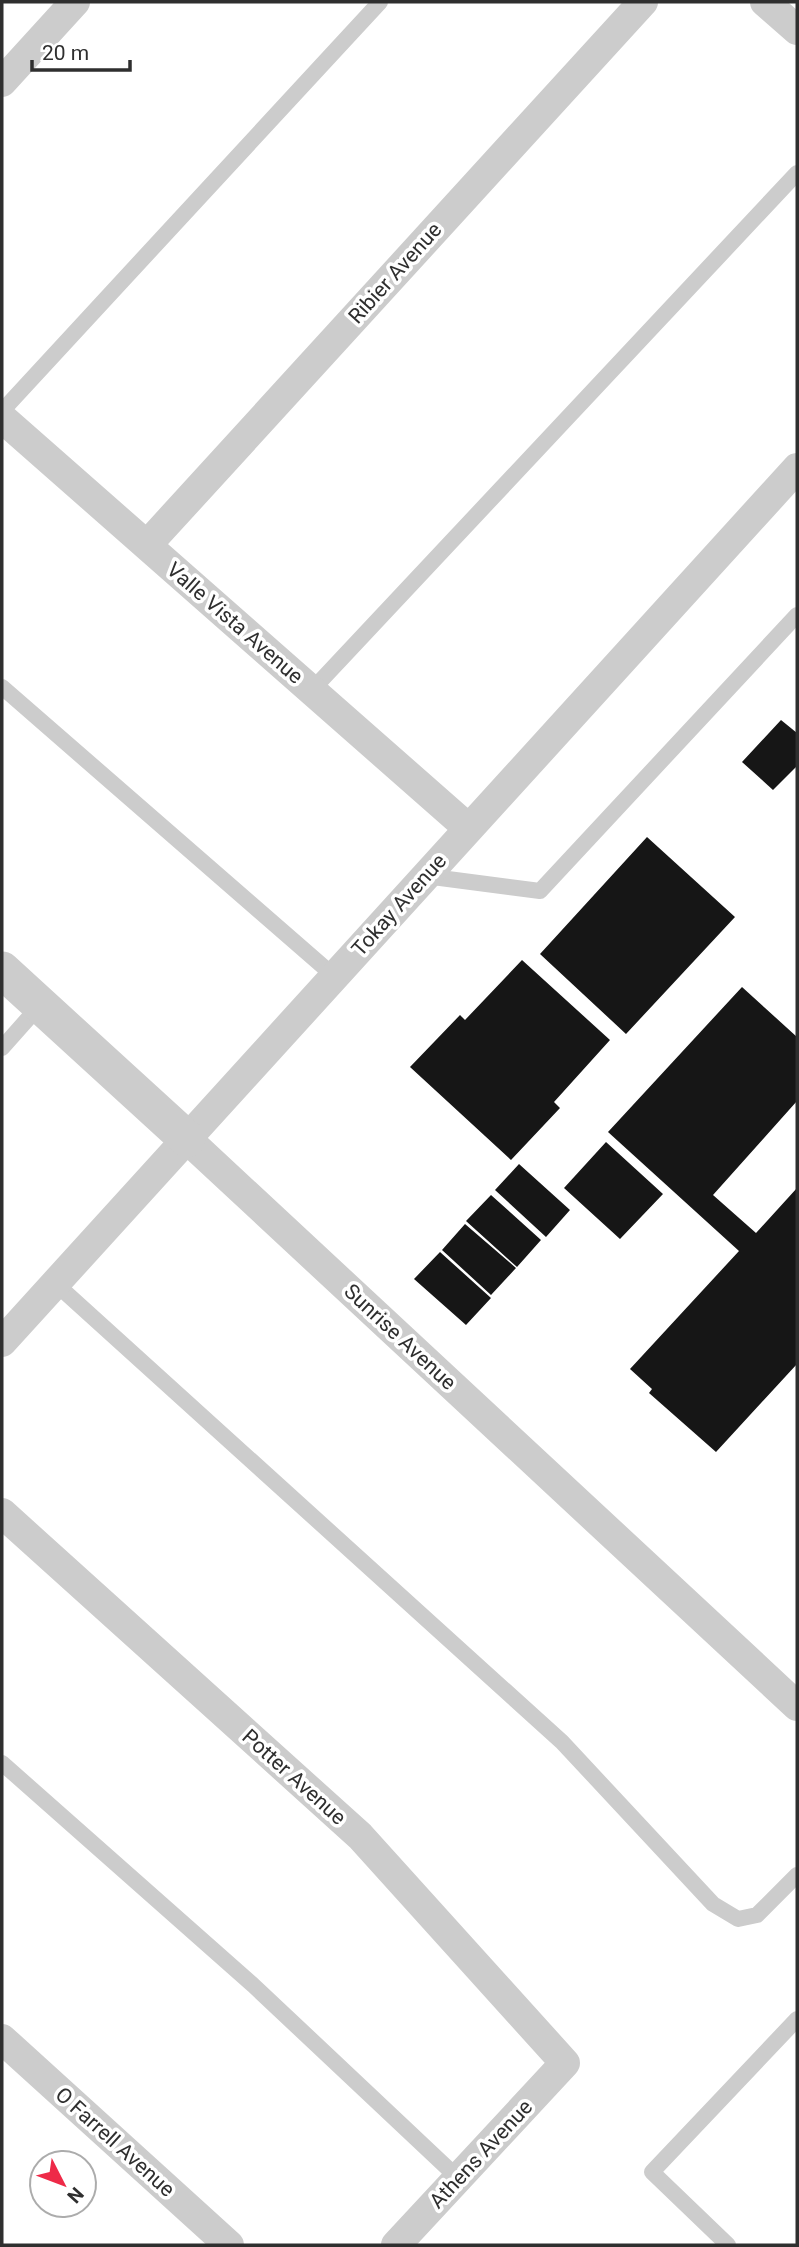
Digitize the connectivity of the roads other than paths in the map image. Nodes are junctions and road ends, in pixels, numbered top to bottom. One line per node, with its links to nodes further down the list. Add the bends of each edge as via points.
1 (75, 2): 6 (street)
2 (380, 2): 8 (lane)
3 (643, 2): 11 (street, Ribier Avenue)
4 (765, 2): 5 (street)
5 (797, 30)
6 (2, 82)
7 (797, 173): 14 (lane)
8 (2, 411)
9 (2, 418): 11 (street, Valle Vista Avenue)
10 (797, 468): 15 (street, Tokay Avenue)
11 (147, 545): 14 (street, Valle Vista Avenue)
12 (797, 615): 16 (lane, via 540,891)
13 (2, 687): 18 (lane)
14 (312, 690): 15 (street, Valle Vista Avenue)
15 (468, 828): 16 (street, Tokay Avenue)
16 (425, 876): 18 (street, Tokay Avenue)
17 (2, 970): 19 (street, Sunrise Avenue)
18 (334, 976): 21 (street, Tokay Avenue)
19 (41, 1004): 20 (lane); 21 (street, Sunrise Avenue)
20 (2, 1048)
21 (187, 1139): 22 (street, Tokay Avenue); 25 (street, Sunrise Avenue)
22 (55, 1283): 23 (street, Tokay Avenue); 27 (lane, via 562,1742 713,1904 738,1919 757,1915)
23 (2, 1342)
24 (2, 1513): 30 (street, Potter Avenue, via 360,1836)
25 (797, 1706)
26 (2, 1763): 31 (lane, via 253,1985)
27 (797, 1874)
28 (797, 2019): 34 (lane, via 652,2172)
29 (2, 2039): 32 (street, O Farrell Avenue)
30 (565, 2063): 31 (street, Athens Avenue)
31 (458, 2178): 33 (street, Athens Avenue)
32 (229, 2245)
33 (396, 2245)
34 (727, 2245)

